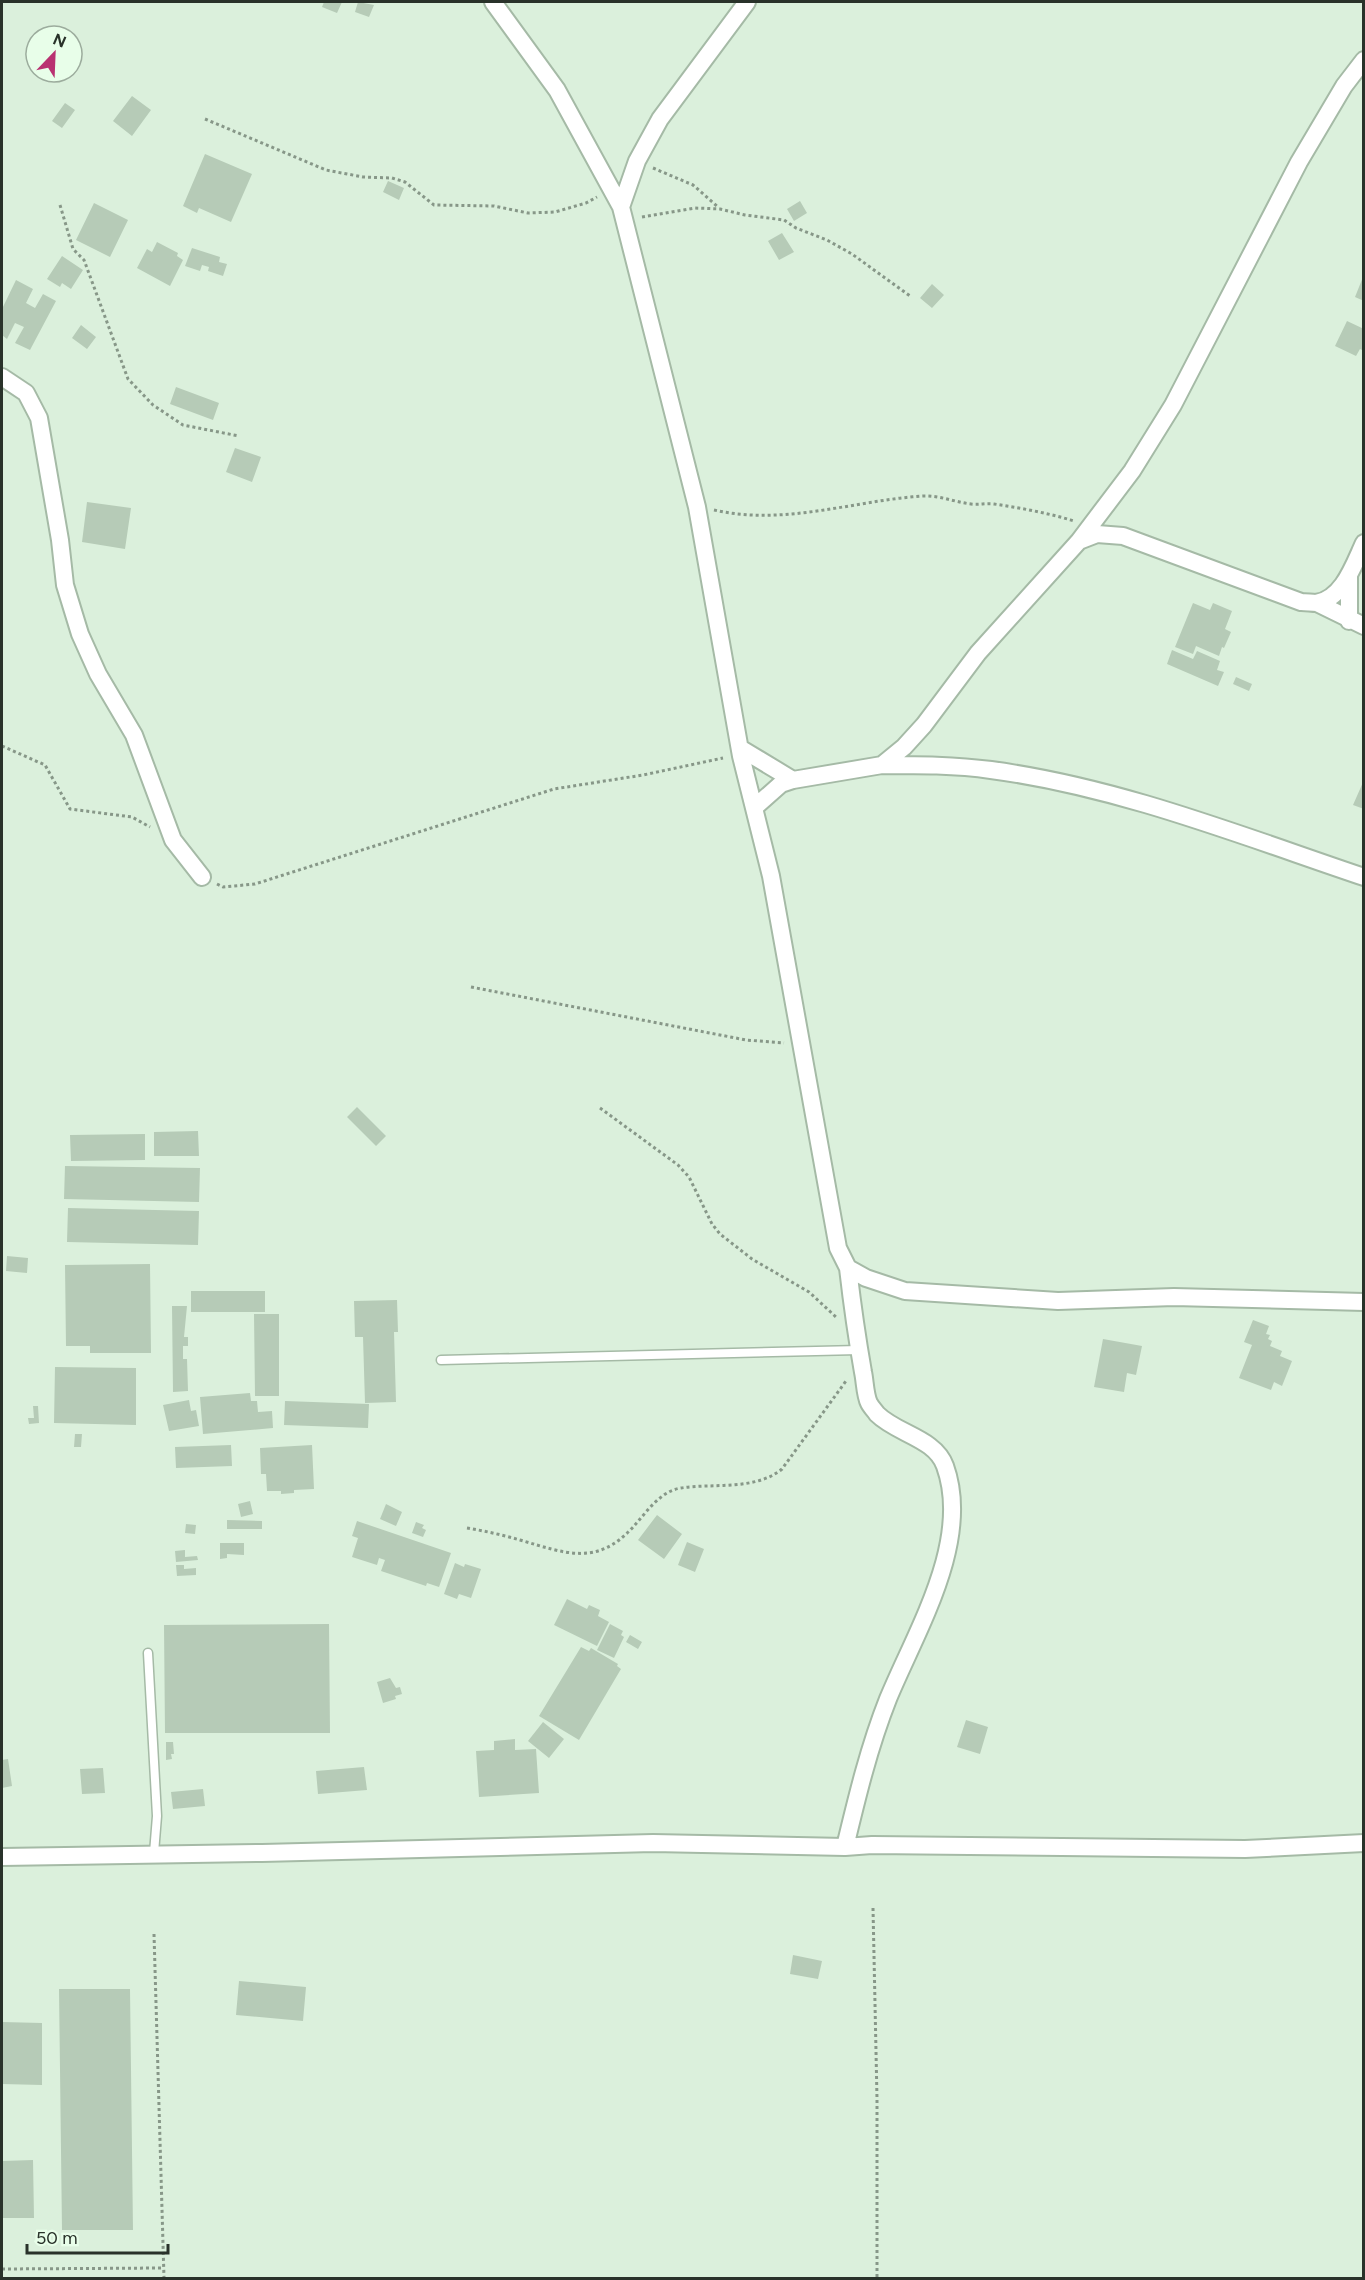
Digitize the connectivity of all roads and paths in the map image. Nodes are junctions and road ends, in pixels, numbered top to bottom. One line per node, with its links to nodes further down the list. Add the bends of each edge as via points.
1 (493, 2): 6 (street, via 557,90)
2 (747, 2): 5 (street, via 660,119)
3 (1364, 60): 14 (street, via 1299,162 1173,405 1132,471)
4 (205, 119): 6 (path, via 326,170 405,182 435,206 555,212 586,203)
5 (637, 161): 8 (path, via 693,185); 9 (street)
6 (612, 189): 9 (street)
7 (60, 205): 12 (path, via 73,249 84,260 128,379 153,405 183,425)
8 (720, 209): 9 (path); 10 (path, via 784,220 852,254)
9 (622, 213): 13 (street)
10 (910, 296)
11 (2, 377): 25 (street, via 26,393 39,418 65,585 74,615 98,674 134,735)
12 (239, 435)
13 (697, 507): 14 (path, via 774,516 926,496 1041,512); 21 (street)
14 (1089, 526): 15 (street)
15 (1079, 541): 18 (street, via 1097,534 1123,536 1301,602); 22 (street, via 978,653 924,725)
16 (1364, 543): 17 (street)
17 (1349, 575): 18 (street, via 1332,597); 19 (street)
18 (1317, 603): 19 (street)
19 (1356, 623)
20 (2, 746): 25 (path, via 45,765 70,809 132,817)
21 (740, 752): 23 (street); 24 (street); 26 (path, via 554,789 255,884 222,887)
22 (882, 765): 23 (street); 27 (street, via 993,770 1091,789)
23 (793, 780): 24 (street, via 781,784)
24 (755, 807): 29 (street)
25 (173, 840): 26 (street)
26 (202, 877)
27 (1364, 877)
28 (471, 987): 29 (path, via 746,1040)
29 (800, 1044): 31 (street, via 838,1248)
30 (600, 1108): 33 (path, via 678,1164 720,1234 809,1292)
31 (848, 1268): 32 (street, via 904,1291 1058,1301 1174,1297); 33 (street)
32 (1364, 1302)
33 (859, 1349): 34 (lane); 35 (path, via 808,1436 773,1478 665,1492 623,1539 593,1553 565,1553); 38 (street, via 868,1402 897,1429 932,1447 944,1463 951,1488 952,1525 932,1603 888,1699 873,1743)
34 (441, 1360)
35 (467, 1528)
36 (148, 1653): 39 (lane, via 157,1816)
37 (1364, 1843): 38 (street, via 1245,1850)
38 (845, 1847): 39 (street, via 652,1843)
39 (154, 1853): 40 (street)
40 (2, 1857)
41 (873, 1908): 46 (path)
42 (154, 1934): 43 (path)
43 (163, 2268): 44 (path); 45 (path)
44 (2, 2269)
45 (164, 2278)
46 (877, 2278)

